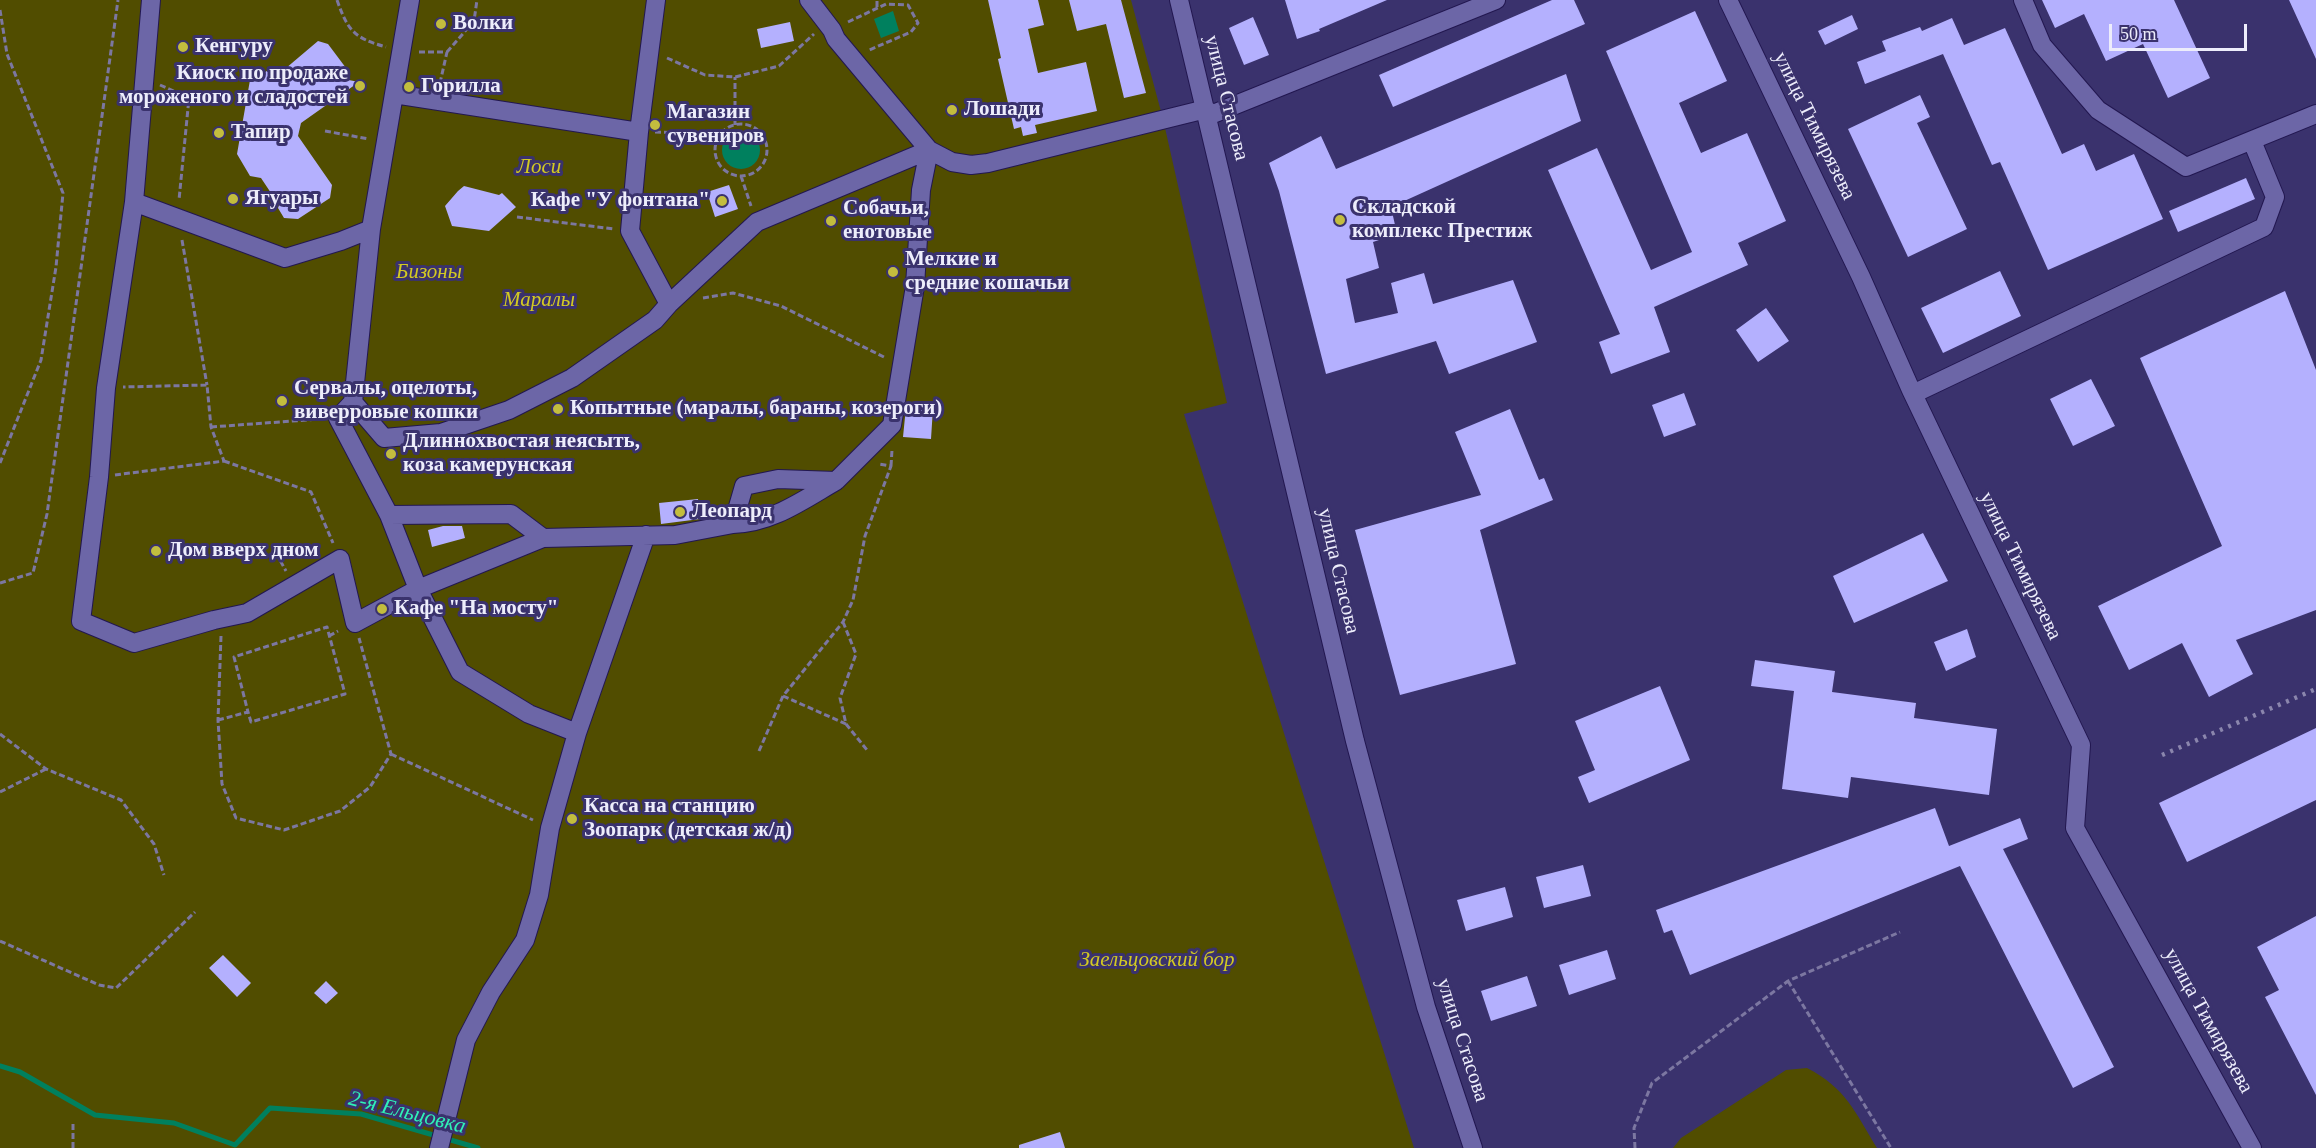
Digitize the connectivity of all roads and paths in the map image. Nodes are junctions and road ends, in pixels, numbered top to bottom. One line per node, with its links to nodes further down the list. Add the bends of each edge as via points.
1 (118, 0): 56 (path, via 47,514 33,573)
2 (151, 0): 33 (street)
3 (338, 0): 17 (path, via 346,25 356,36)
4 (410, 0): 17 (street)
5 (477, 0): 18 (path, via 474,21)
6 (656, 0): 16 (street)
7 (809, 0): 15 (street)
8 (877, 0): 13 (path)
9 (1179, 0): 23 (street, улица Стасова)
10 (1496, 0): 23 (street)
11 (1728, 0): 42 (street, улица Тимирязева, via 1861,277)
12 (2023, 0): 29 (street, via 2042,45 2098,110 2187,167)
13 (877, 7): 15 (path); 19 (path, via 908,5 918,23 911,32)
14 (0, 10): 48 (path, via 7,54 63,193 41,360)
15 (829, 27): 19 (street); 20 (path, via 779,66)
16 (648, 50): 20 (path, via 705,75); 27 (street)
17 (402, 52): 18 (path); 21 (street)
18 (447, 52): 22 (path)
19 (852, 58): 31 (street)
20 (735, 77): 25 (path)
21 (394, 94): 22 (street); 30 (street)
22 (436, 101): 27 (street)
23 (1207, 113): 31 (street, via 988,163 952,162); 81 (street, улица Стасова, via 1355,741 1426,1007)
24 (2316, 114): 29 (street)
25 (735, 125): 28 (path); 32 (path, via 752,127 765,139 767,148 763,165)
26 (325, 131): 30 (path)
27 (639, 132): 28 (path); 37 (street)
28 (721, 134): 32 (path, via 716,157 725,171)
29 (2252, 141): 42 (street, via 2275,197 2264,227)
30 (386, 142): 36 (street)
31 (929, 150): 35 (street); 40 (street)
32 (741, 176): 35 (path)
33 (134, 202): 36 (street, via 285,258); 41 (street)
34 (517, 217): 37 (path)
35 (757, 222): 39 (street)
36 (371, 229): 43 (street)
37 (630, 231): 39 (street)
38 (701, 298): 40 (path, via 733,293 781,306)
39 (669, 304): 43 (street, via 655,320 572,378 509,410 441,433 384,438)
40 (902, 366): 47 (street, via 892,425)
41 (106, 388): 45 (path, via 207,385); 49 (street)
42 (1912, 394): 84 (street, улица Тимирязева, via 2081,745 2075,828)
43 (353, 402): 44 (street)
44 (338, 418): 45 (path); 51 (street)
45 (211, 427): 46 (path)
46 (224, 460): 49 (path); 55 (path, via 311,492)
47 (857, 460): 50 (street); 59 (path, via 891,466 865,536 853,600)
48 (0, 463)
49 (99, 477): 58 (street, via 81,621 134,643)
50 (836, 481): 52 (street, via 779,515 749,524); 52 (street, via 778,479 744,486)
51 (389, 515): 54 (street, via 511,514); 57 (street)
52 (733, 524): 53 (street)
53 (646, 535): 54 (street); 65 (street)
54 (543, 538): 57 (street)
55 (340, 559): 58 (street, via 247,613); 60 (street)
56 (0, 583)
57 (418, 589): 60 (street); 65 (street, via 460,672 529,714)
58 (214, 620): 63 (path, via 222,638)
59 (843, 622): 61 (path); 64 (path, via 856,654 840,698)
60 (355, 623): 69 (path)
61 (783, 696): 64 (path); 68 (path)
62 (248, 712): 62 (path, via 251,722 345,694 327,627 234,657); 63 (path)
63 (218, 720): 69 (path, via 222,784 236,818 284,830 340,811 370,787)
64 (846, 724): 67 (path)
65 (577, 733): 72 (street)
66 (0, 734): 70 (path)
67 (867, 750)
68 (759, 751)
69 (391, 754): 72 (path)
70 (46, 769): 71 (path); 73 (path, via 121,800 154,844)
71 (0, 792)
72 (550, 828): 80 (street, via 539,895 525,940 466,1040)
73 (164, 875)
74 (195, 912): 76 (path, via 116,988 99,985)
75 (1900, 932): 77 (path)
76 (0, 941)
77 (1788, 981): 82 (path, via 1652,1083 1634,1128); 83 (path)
78 (73, 1122): 79 (path)
79 (73, 1148)
80 (440, 1148)
81 (1473, 1148)
82 (1635, 1148)
83 (1892, 1148)
84 (2252, 1148)

